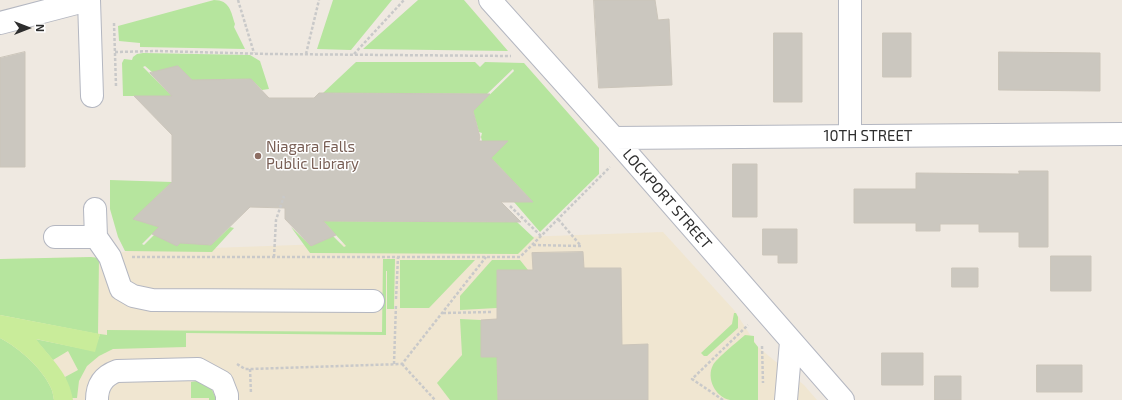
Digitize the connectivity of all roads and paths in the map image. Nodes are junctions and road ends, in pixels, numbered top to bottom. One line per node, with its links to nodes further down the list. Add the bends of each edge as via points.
1 (89, 0): 7 (street); 13 (street)
2 (238, 0): 9 (path)
3 (319, 0): 10 (path)
4 (404, 0): 11 (path)
5 (490, 0): 16 (street, LOCKPORT STREET)
6 (850, 0): 15 (street)
7 (0, 23)
8 (115, 52): 9 (path)
9 (254, 53): 10 (path)
10 (306, 54): 11 (path)
11 (353, 55): 12 (path)
12 (515, 56)
13 (92, 96)
14 (1122, 134): 15 (street, 10TH STREET)
15 (850, 136): 16 (street, 10TH STREET)
16 (614, 138): 34 (street, LOCKPORT STREET)
17 (615, 163): 21 (path)
18 (284, 196): 26 (path, via 276,220)
19 (510, 206): 22 (path)
20 (95, 209): 24 (street)
21 (558, 219): 22 (path); 25 (path, via 581,246)
22 (541, 236): 28 (path, via 520,257)
23 (55, 237): 24 (street)
24 (96, 237): 29 (street)
25 (533, 245)
26 (274, 257): 27 (path); 29 (path)
27 (398, 257): 28 (path); 37 (path)
28 (486, 257): 32 (path)
29 (110, 259): 30 (street, via 121,289 133,296 152,300)
30 (373, 301)
31 (491, 312): 32 (path)
32 (442, 313): 38 (path)
33 (750, 324): 45 (path, via 692,379)
34 (790, 342): 46 (street); 47 (street, LOCKPORT STREET)
35 (762, 346): 40 (path)
36 (232, 362): 39 (path)
37 (394, 364): 38 (path); 39 (path)
38 (402, 364): 44 (path)
39 (250, 369): 43 (path)
40 (764, 384)
41 (97, 400): 42 (street, via 97,390 109,373 198,369 222,382)
42 (228, 400)
43 (251, 400)
44 (435, 400)
45 (723, 400)
46 (786, 400)
47 (843, 400)

